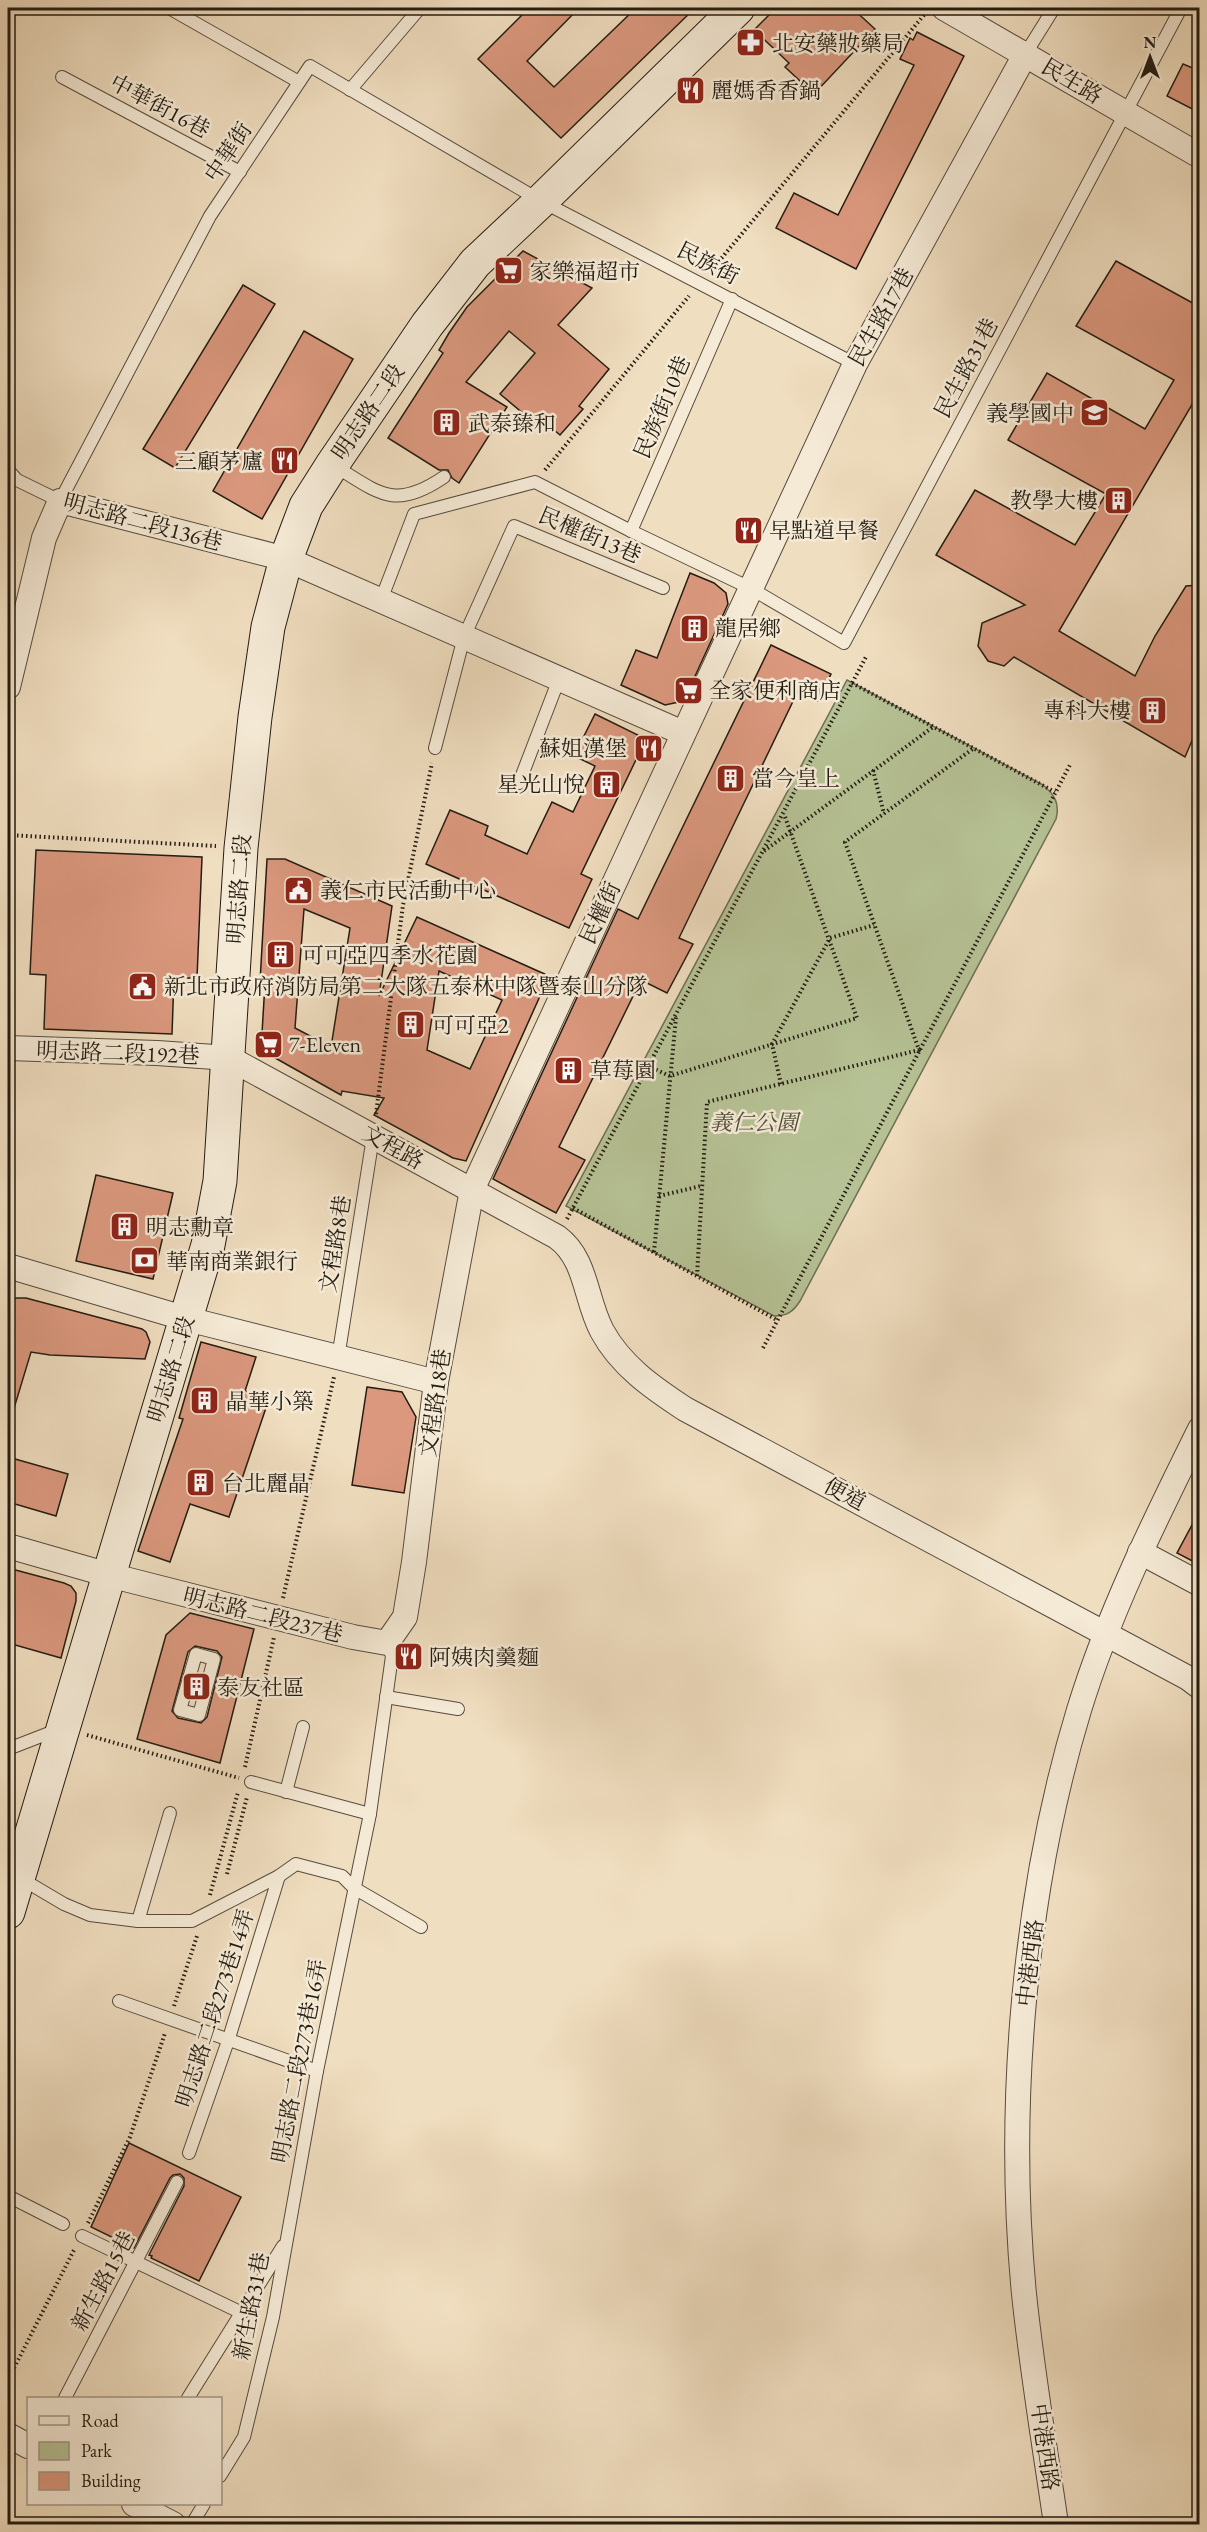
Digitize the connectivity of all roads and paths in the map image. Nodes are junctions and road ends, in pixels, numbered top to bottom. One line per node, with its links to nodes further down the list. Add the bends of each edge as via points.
1 (169, 8): 10 (lane)
2 (420, 8): 11 (lane)
3 (738, 8): 15 (main road, 明志路二段)
4 (930, 8): 16 (path)
5 (944, 8): 8 (street, 民生路)
6 (1054, 8): 8 (lane)
7 (1181, 8): 12 (lane, 民生路31巷)
8 (1026, 53): 12 (street, 民生路); 18 (street, 民生路17巷)
9 (62, 77): 14 (lane, 中華街16巷)
10 (299, 82): 11 (lane, 中華街, via 310,66); 14 (lane, 中華街)
11 (350, 90): 15 (lane, 中華街)
12 (1125, 113): 13 (street, 民生路); 27 (lane, 民生路31巷, via 844,643)
13 (1200, 156)
14 (240, 172): 23 (lane, 中華街, via 210,216)
15 (541, 201): 16 (lane, 民族街); 19 (main road, 明志路二段, via 475,263 427,324)
16 (700, 283): 17 (lane, 民族街); 22 (path)
17 (732, 299): 18 (lane, 民族街); 24 (lane, 民族街10巷)
18 (855, 364): 27 (street, 民生路17巷)
19 (332, 465): 21 (lane, via 380,494 406,496); 25 (main road, 明志路二段, via 306,506)
20 (8, 470): 23 (lane, 明志路二段136巷, via 17,480)
21 (444, 477)
22 (535, 482): 24 (lane); 28 (lane, via 414,514)
23 (60, 501): 25 (street, 明志路二段136巷); 33 (street, via 44,538)
24 (631, 531): 27 (lane)
25 (286, 559): 28 (street); 46 (main road, 明志路二段, via 268,627)
26 (663, 588): 29 (lane, 民權街13巷, via 514,526)
27 (750, 588): 35 (street, 民權街)
28 (381, 600): 29 (street)
29 (464, 637): 31 (street); 36 (lane)
30 (867, 656): 32 (path)
31 (560, 679): 35 (street); 40 (lane)
32 (852, 683): 34 (path); 42 (path)
33 (8, 687)
34 (933, 726): 37 (path); 39 (path)
35 (683, 734): 60 (street, 民權街)
36 (435, 748): 58 (path, via 403,904)
37 (974, 748): 41 (path); 43 (path)
38 (1071, 764): 41 (path)
39 (873, 770): 43 (path); 44 (path)
40 (519, 783)
41 (1056, 792): 53 (path)
42 (783, 813): 44 (path); 47 (path)
43 (884, 814): 48 (path, via 845,842)
44 (791, 831): 47 (path); 49 (path)
45 (8, 835): 46 (path)
46 (241, 848): 54 (main road, 明志路二段)
47 (762, 853): 50 (path)
48 (874, 925): 49 (path); 53 (path)
49 (830, 938): 51 (path); 51 (path, via 857,1018)
50 (676, 1014): 55 (path); 56 (path)
51 (772, 1044): 56 (path); 57 (path)
52 (8, 1048): 54 (street, 明志路二段192巷)
53 (919, 1050): 57 (path); 68 (path)
54 (228, 1058): 58 (street, 文程路); 67 (main road, 明志路二段, via 220,1181 208,1245)
55 (648, 1066): 56 (path); 62 (path)
56 (670, 1076): 61 (path)
57 (781, 1084): 59 (path, via 707,1102)
58 (373, 1137): 60 (street, 文程路); 70 (lane, 文程路8巷)
59 (701, 1186): 61 (path); 66 (path)
60 (472, 1190): 63 (street, 文程路); 71 (street, 文程路18巷)
61 (659, 1196): 64 (path)
62 (573, 1208): 63 (path); 64 (path)
63 (557, 1236): 78 (street, 便道, via 577,1258 602,1330 619,1357 648,1384 686,1409)
64 (654, 1252): 66 (path)
65 (8, 1266): 67 (street)
66 (697, 1276): 68 (path)
67 (187, 1319): 70 (street); 75 (main road, 明志路二段)
68 (777, 1320): 69 (path)
69 (763, 1348)
70 (338, 1358): 71 (street); 77 (path)
71 (436, 1382): 79 (street, 文程路18巷, via 405,1617)
72 (1200, 1429): 74 (street, 中港西路)
73 (8, 1546): 75 (street, 明志路二段237巷)
74 (1140, 1552): 76 (street); 78 (street, 中港西路)
75 (109, 1575): 77 (street, 明志路二段237巷); 85 (main road, 明志路二段)
76 (1200, 1584)
77 (279, 1619): 79 (street, 明志路二段237巷); 87 (path)
78 (1106, 1633): 81 (street, 便道); 122 (street, 中港西路, via 1079,1709 1045,1853 1017,2097 1024,2294)
79 (387, 1643): 82 (lane, 明志路二段273巷16弄, via 392,1656)
80 (204, 1656): 80 (lane, via 214,1659 199,1716 180,1710 195,1654)
81 (1200, 1687)
82 (386, 1697): 83 (lane); 91 (lane, 明志路二段273巷16弄)
83 (458, 1709)
84 (303, 1727): 89 (lane)
85 (63, 1728): 86 (lane); 87 (path); 94 (main road, 明志路二段)
86 (8, 1749)
87 (247, 1781): 89 (lane); 92 (path)
88 (239, 1791): 97 (path)
89 (286, 1792): 91 (lane)
90 (170, 1813): 98 (lane)
91 (370, 1814): 95 (lane, 明志路二段273巷16弄)
92 (227, 1874)
93 (279, 1876): 95 (lane, via 296,1864 342,1876); 97 (lane); 102 (lane, 明志路二段273巷14弄)
94 (19, 1878): 96 (main road, 明志路二段); 98 (lane, via 90,1915)
95 (354, 1888): 99 (lane); 103 (lane, 明志路二段273巷16弄)
96 (8, 1912)
97 (204, 1915): 98 (lane, via 192,1921); 101 (path)
98 (138, 1921)
99 (421, 1927)
100 (119, 2001): 101 (lane)
101 (170, 2019): 102 (lane); 108 (path, via 130,2137)
102 (228, 2038): 103 (lane); 104 (lane, 明志路二段273巷14弄)
103 (317, 2071): 109 (lane, 明志路二段273巷16弄)
104 (189, 2153)
105 (177, 2182): 110 (lane, 新生路15巷)
106 (8, 2196): 107 (lane)
107 (63, 2224)
108 (82, 2236): 110 (lane); 112 (path)
109 (285, 2243): 111 (lane); 117 (lane, 新生路31巷, via 244,2437)
110 (137, 2263): 111 (lane); 113 (lane, 新生路15巷)
111 (242, 2313): 114 (lane)
112 (8, 2380)
113 (66, 2397)
114 (189, 2397)
115 (8, 2435): 116 (street)
116 (27, 2445)
117 (222, 2473)
118 (136, 2505): 120 (street)
119 (203, 2505): 121 (lane)
120 (173, 2524)
121 (192, 2524)
122 (1056, 2524)

